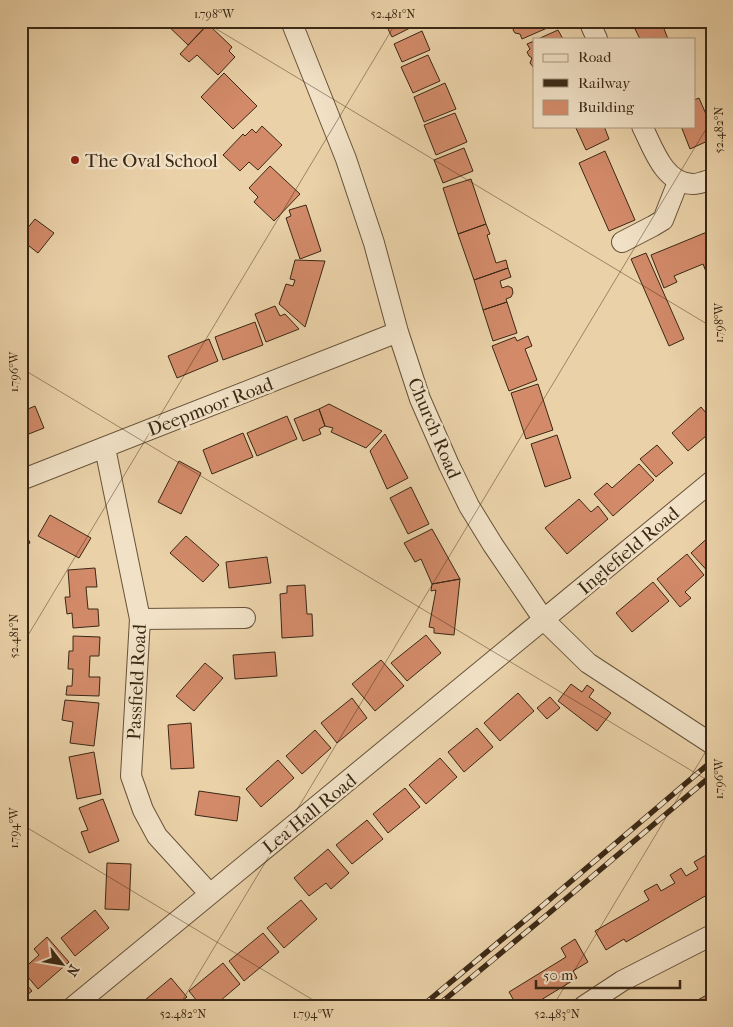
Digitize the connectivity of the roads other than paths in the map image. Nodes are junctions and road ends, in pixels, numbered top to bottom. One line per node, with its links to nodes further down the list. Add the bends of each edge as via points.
1 (291, 21): 8 (street, Church Road, via 346,159 374,243)
2 (589, 21): 3 (street)
3 (596, 38)
4 (643, 128): 6 (street, via 666,172)
5 (712, 179): 6 (street, via 694,184)
6 (678, 182): 7 (street, via 663,220)
7 (622, 242)
8 (398, 332): 9 (street, Deepmoor Road); 14 (street, Church Road, via 420,399 457,482 493,545)
9 (105, 448): 10 (street, Deepmoor Road); 13 (street, Passfield Road)
10 (21, 480)
11 (712, 481): 14 (street, Inglefield Road)
12 (245, 618): 13 (street)
13 (140, 619): 16 (street, Passfield Road, via 132,776 143,810 157,836)
14 (544, 620): 15 (street, Church Road, via 588,663); 16 (street, Lea Hall Road)
15 (712, 744)
16 (210, 894): 18 (street, Lea Hall Road)
17 (712, 934): 19 (street, via 622,981)
18 (74, 1006)
19 (584, 1006)

